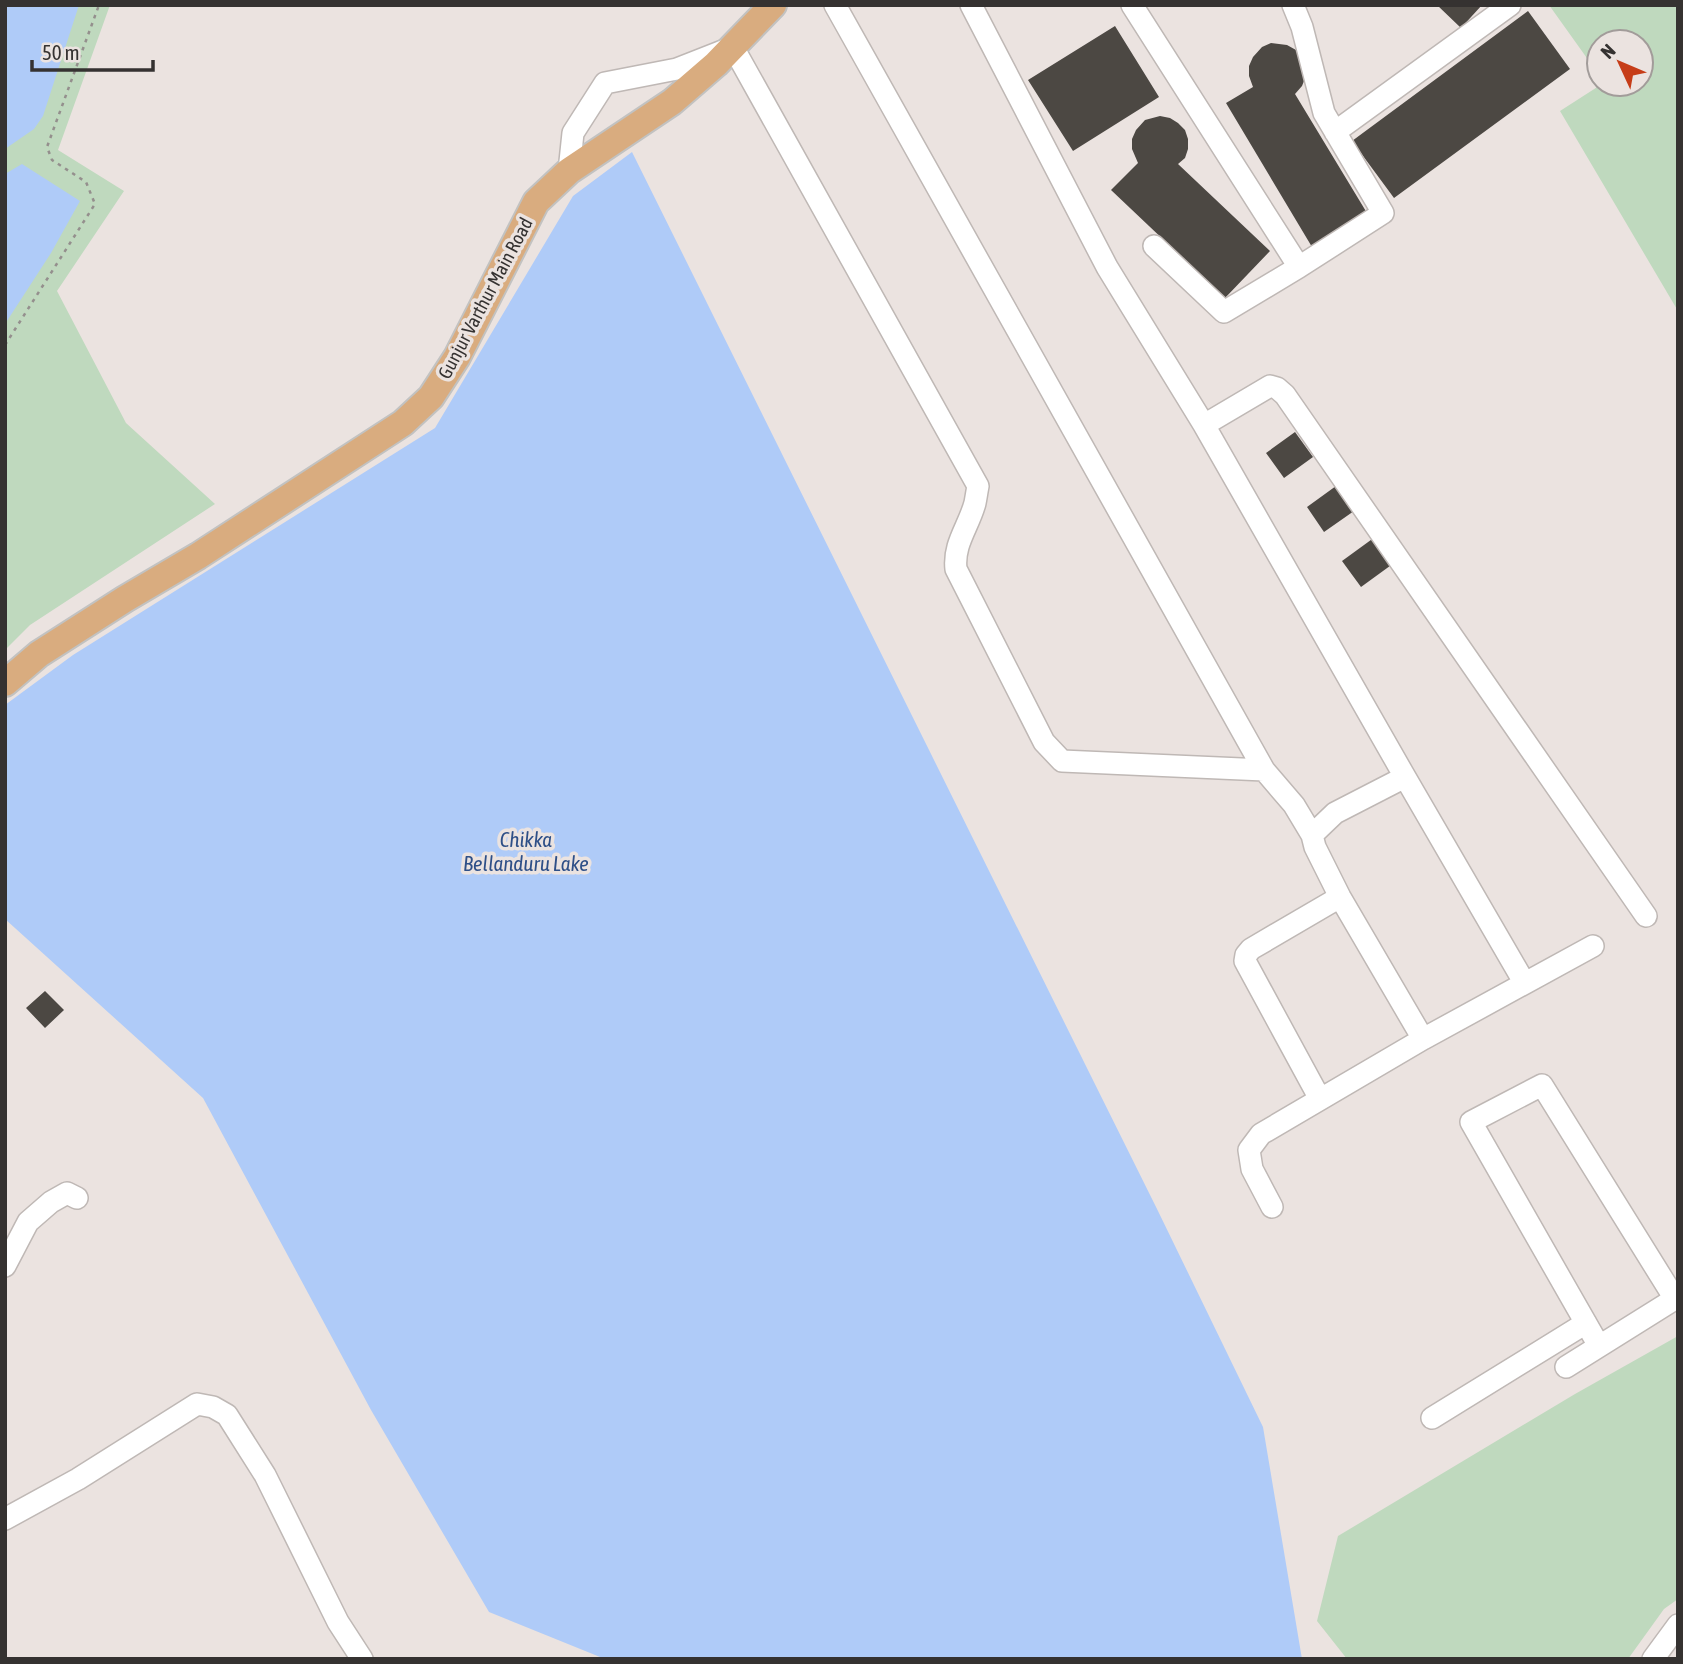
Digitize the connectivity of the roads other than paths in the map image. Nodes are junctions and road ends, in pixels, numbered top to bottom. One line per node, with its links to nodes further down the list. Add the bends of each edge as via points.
1 (773, 5): 7 (main road, Gunjur Varthur Main Road)
2 (835, 5): 14 (street)
3 (971, 5): 12 (street, via 1107,267)
4 (1132, 5): 11 (street)
5 (1293, 5): 8 (street, via 1324,113)
6 (1510, 5): 8 (street)
7 (733, 47): 9 (main road, Gunjur Varthur Main Road, via 672,102); 9 (street, via 677,69 605,83 573,133); 14 (street, via 978,486 959,540 956,569 1044,742 1062,761)
8 (1335, 132): 11 (street, via 1383,213)
9 (569, 170): 13 (main road, Gunjur Varthur Main Road, via 536,202 457,357 431,397 403,423 39,654)
10 (1154, 246): 11 (street, via 1224,312)
11 (1299, 267)
12 (1204, 425): 15 (street); 18 (street, via 1270,386 1285,395)
13 (5, 683)
14 (1264, 770): 16 (street)
15 (1405, 777): 16 (street, via 1335,813); 20 (street)
16 (1312, 835): 17 (street)
17 (1340, 897): 21 (street); 22 (street, via 1251,949 1245,961)
18 (1646, 916)
19 (1593, 946): 20 (street)
20 (1524, 982): 21 (street)
21 (1423, 1039): 22 (street)
22 (1320, 1099): 24 (street, via 1261,1134 1249,1150 1252,1169)
23 (77, 1198): 25 (street, via 67,1192 28,1222)
24 (1272, 1207)
25 (5, 1266)
26 (1676, 1298): 27 (street, via 1542,1085 1471,1122); 28 (street)
27 (1586, 1323): 28 (street); 30 (street)
28 (1599, 1346): 29 (street)
29 (1566, 1367)
30 (1432, 1418)
31 (5, 1519): 33 (street, via 197,1405 213,1407 227,1415 265,1475 338,1622)
32 (1677, 1626): 34 (street)
33 (362, 1659)
34 (1653, 1659)

